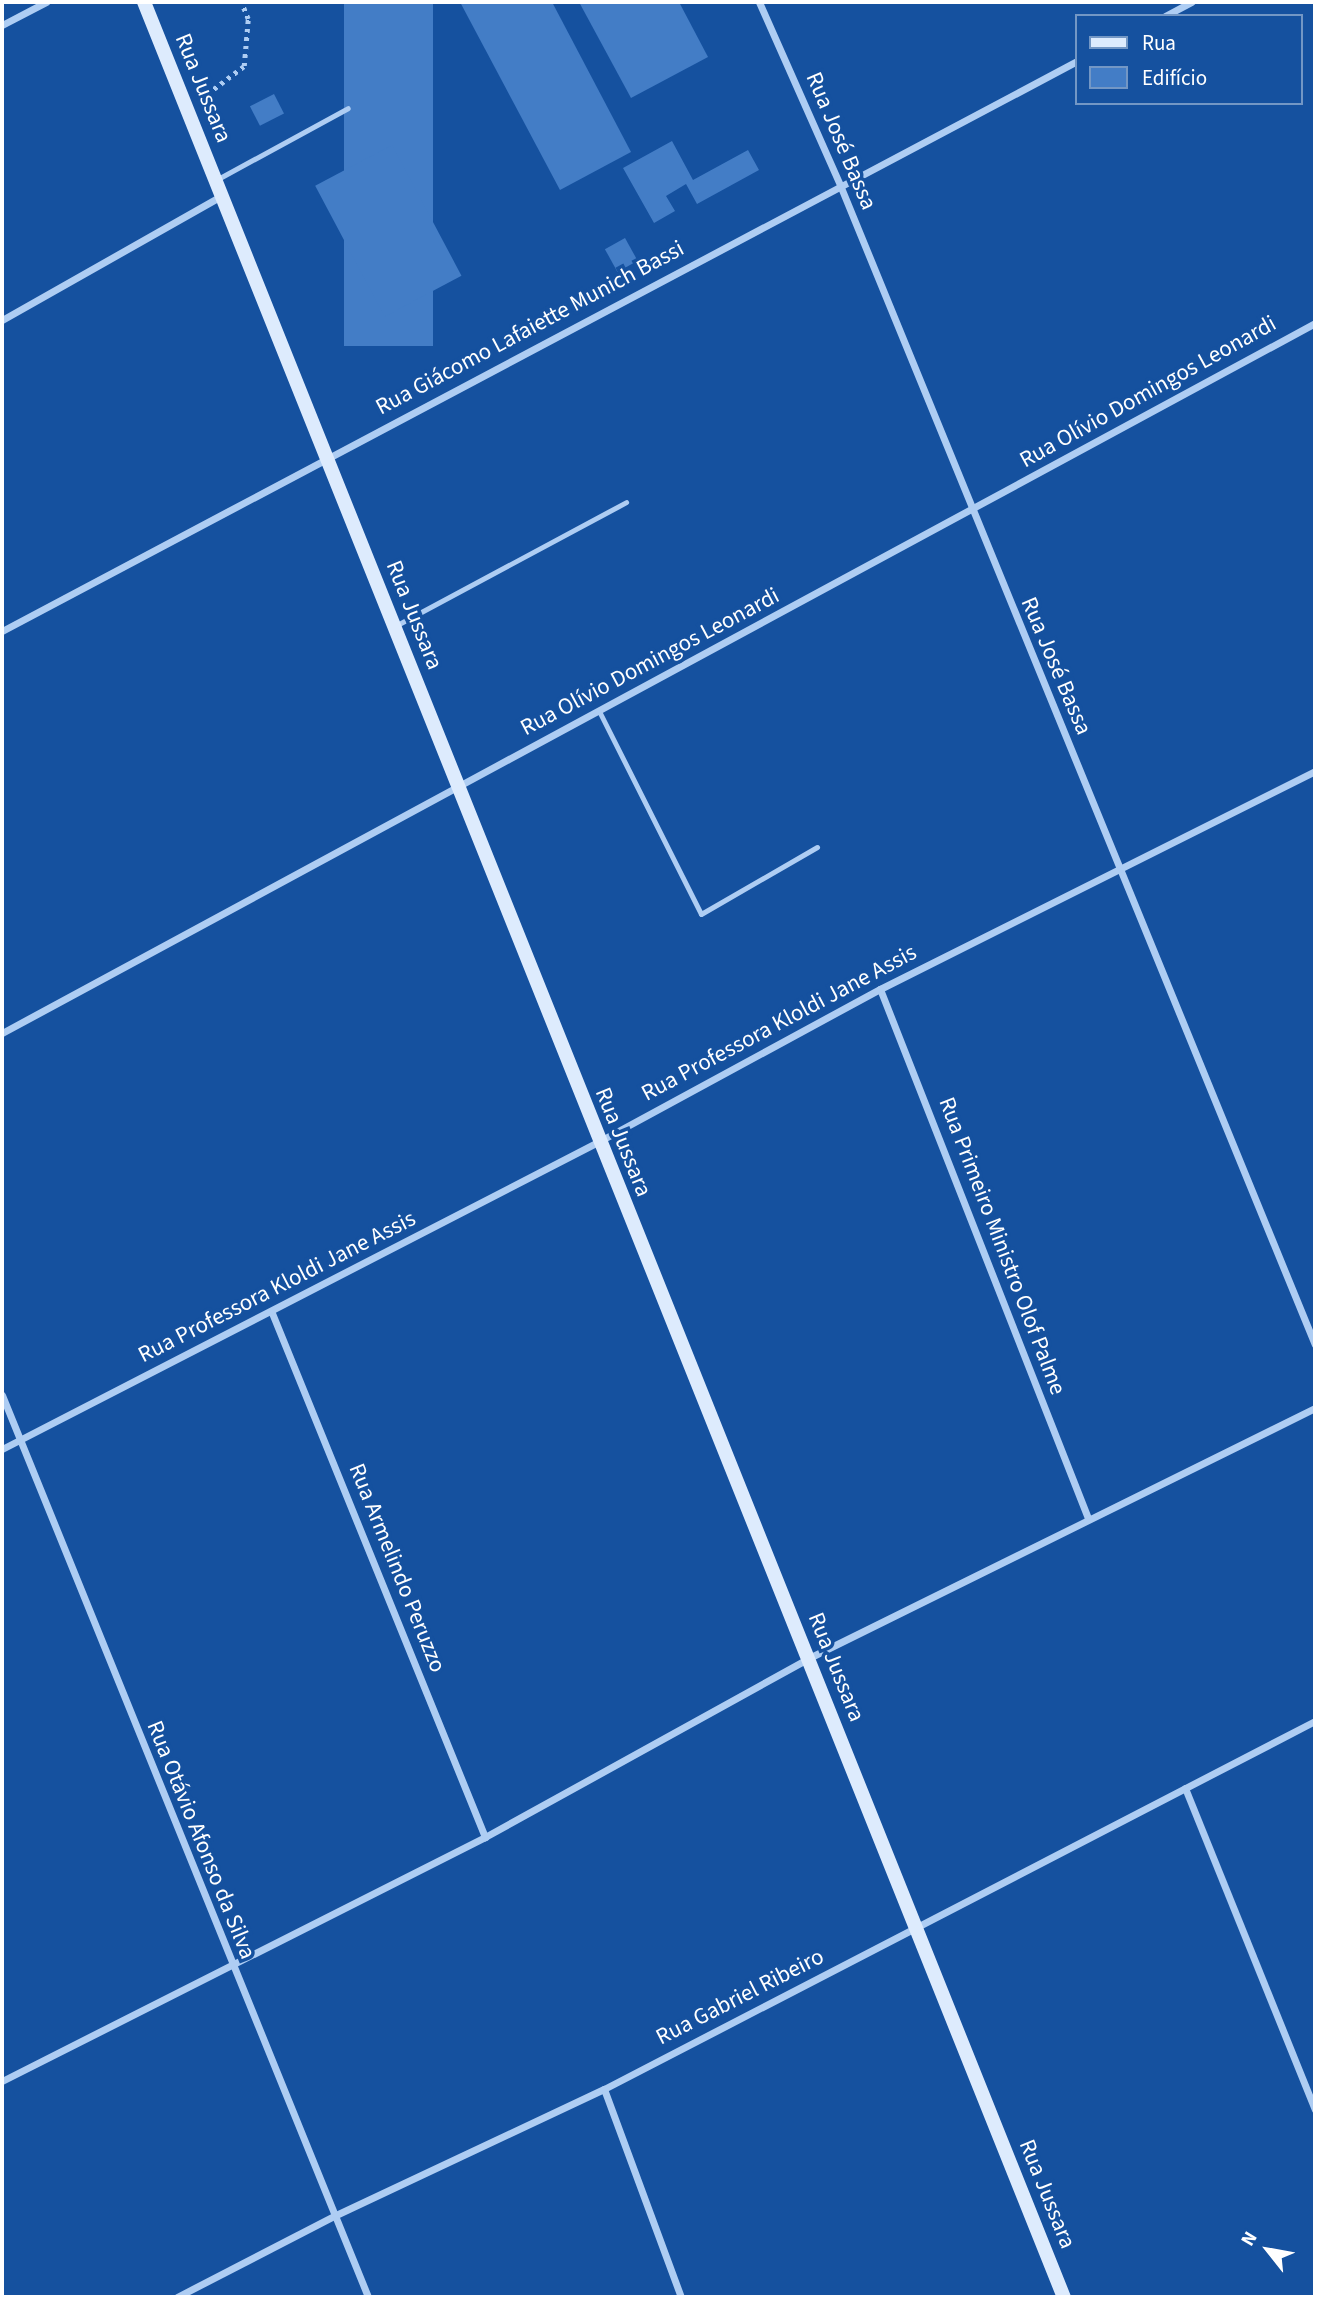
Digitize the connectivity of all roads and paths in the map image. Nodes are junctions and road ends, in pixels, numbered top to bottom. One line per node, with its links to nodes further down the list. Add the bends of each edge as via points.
1 (46, 2): 7 (street)
2 (144, 2): 10 (street, Rua Jussara)
3 (241, 2): 10 (path, via 248,19 244,66)
4 (759, 2): 12 (street, Rua José Bassa)
5 (1191, 2): 6 (street)
6 (1169, 14)
7 (2, 25)
8 (1076, 62): 12 (street, Rua Giácomo Lafaiette Munich Bassi)
9 (348, 108): 11 (lane)
10 (187, 109): 11 (street, Rua Jussara)
11 (216, 180): 13 (street, Rua Jussara)
12 (840, 185): 16 (street, Rua Giácomo Lafaiette Munich Bassi); 18 (street, Rua José Bassa)
13 (222, 195): 14 (street); 16 (street, Rua Jussara)
14 (2, 320)
15 (1315, 323): 18 (street, Rua Olívio Domingos Leonardi)
16 (327, 458): 19 (street, Rua Jussara); 20 (street, Rua Giácomo Lafaiette Munich Bassi)
17 (626, 502): 19 (lane)
18 (971, 510): 21 (street, Rua Olívio Domingos Leonardi); 25 (street, Rua José Bassa)
19 (394, 627): 23 (street, Rua Jussara)
20 (2, 631)
21 (599, 711): 23 (street, Rua Olívio Domingos Leonardi); 24 (lane, via 701,914)
22 (1315, 771): 25 (street, Rua Professora Kloldi Jane Assis)
23 (459, 787): 27 (street, Rua Olívio Domingos Leonardi); 28 (street, Rua Jussara)
24 (817, 847)
25 (1120, 869): 26 (street, Rua Professora Kloldi Jane Assis); 30 (street, Rua José Bassa)
26 (880, 989): 28 (street, Rua Professora Kloldi Jane Assis); 35 (street, Rua Primeiro Ministro Olof Palme)
27 (2, 1033)
28 (598, 1142): 29 (street, Rua Professora Kloldi Jane Assis); 36 (street, Rua Jussara)
29 (272, 1313): 33 (street, Rua Professora Kloldi Jane Assis); 39 (street, Rua Armelindo Peruzzo)
30 (1315, 1345)
31 (2, 1395): 33 (street, Rua Otávio Afonso da Silva)
32 (1315, 1408): 35 (street)
33 (20, 1440): 34 (street, Rua Professora Kloldi Jane Assis); 41 (street, Rua Otávio Afonso da Silva)
34 (2, 1450)
35 (1088, 1518): 36 (street)
36 (809, 1658): 39 (street); 40 (street, Rua Jussara)
37 (1315, 1721): 38 (street, Rua Gabriel Ribeiro)
38 (1185, 1788): 40 (street, Rua Gabriel Ribeiro); 44 (street)
39 (485, 1837): 41 (street)
40 (915, 1927): 43 (street, Rua Gabriel Ribeiro); 49 (street, Rua Jussara)
41 (231, 1966): 42 (street); 45 (street, Rua Otávio Afonso da Silva)
42 (2, 2081)
43 (604, 2089): 45 (street, Rua Gabriel Ribeiro); 48 (street)
44 (1315, 2110)
45 (336, 2215): 46 (street, Rua Gabriel Ribeiro); 47 (street, Rua Otávio Afonso da Silva)
46 (177, 2297)
47 (368, 2297)
48 (681, 2297)
49 (1064, 2297)

